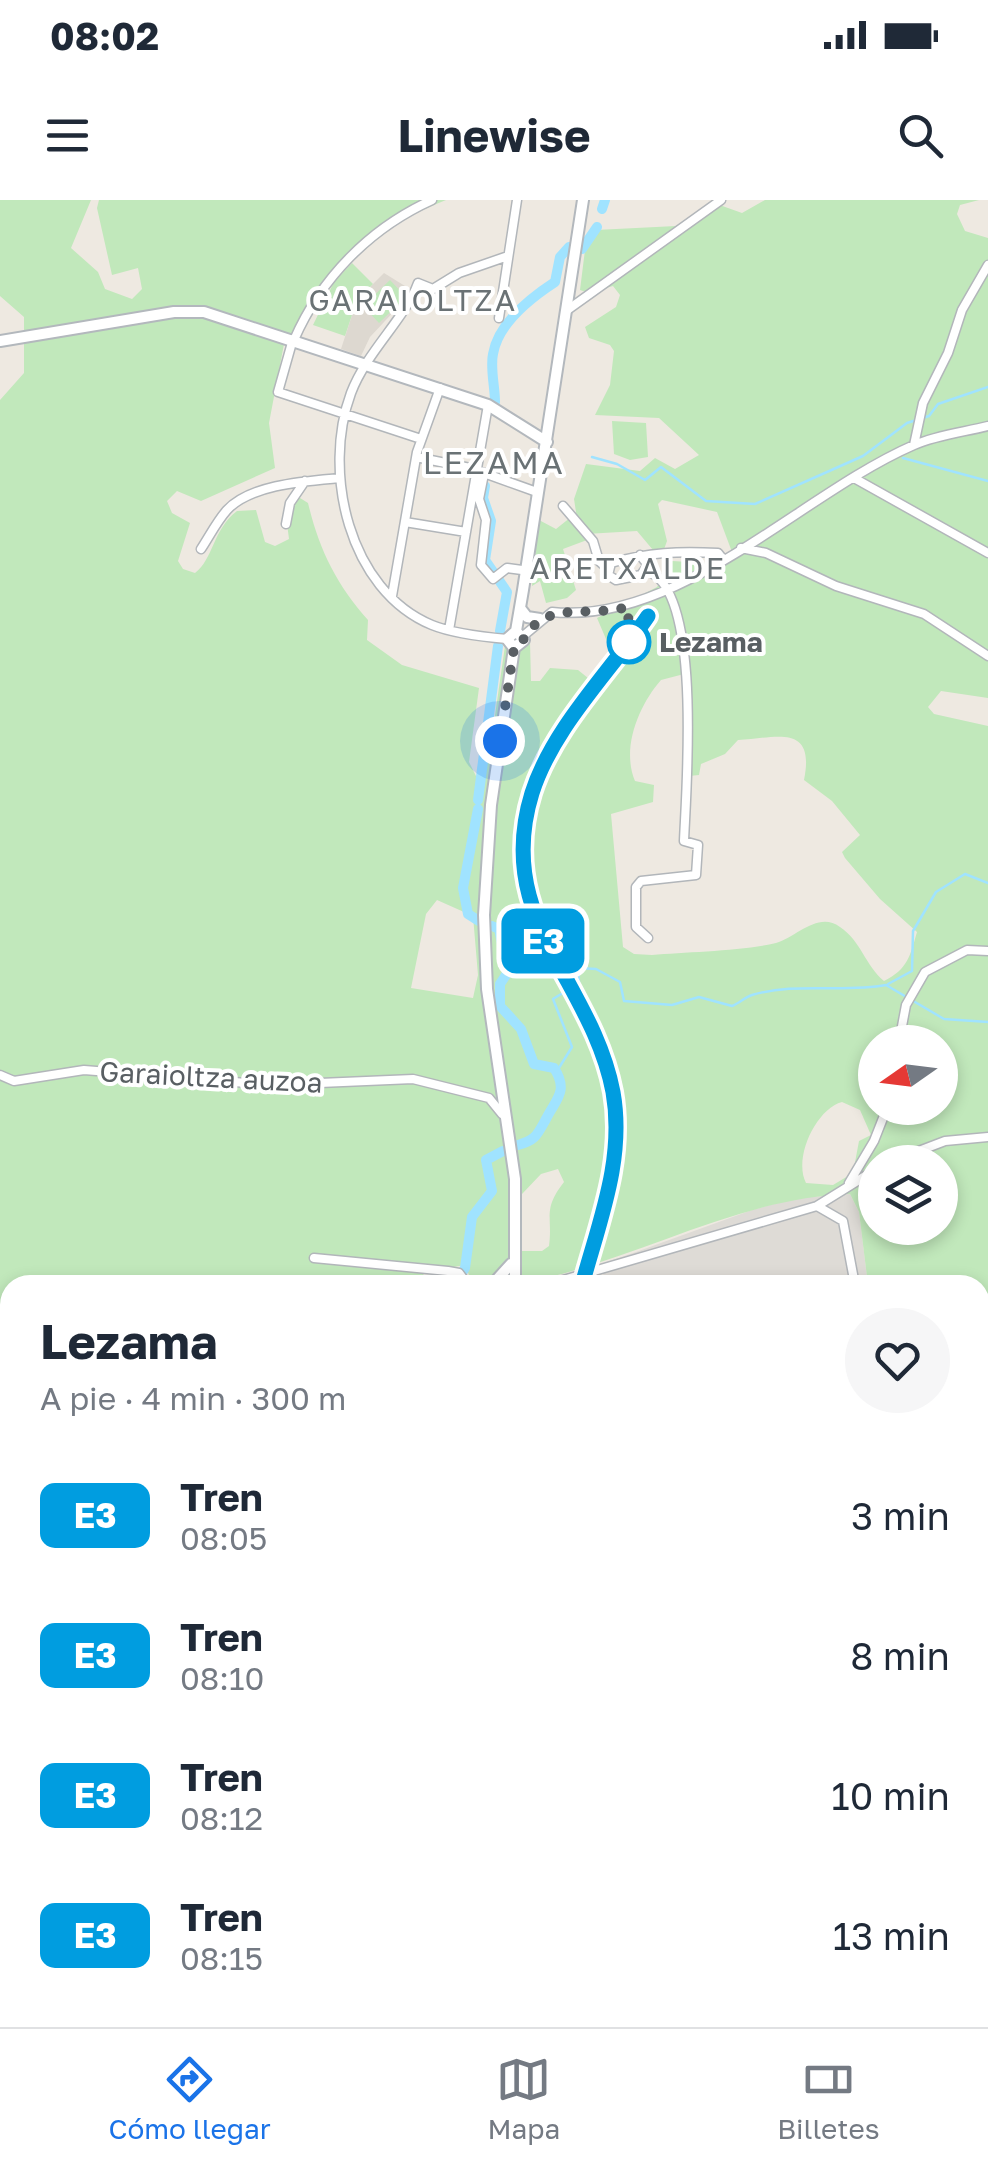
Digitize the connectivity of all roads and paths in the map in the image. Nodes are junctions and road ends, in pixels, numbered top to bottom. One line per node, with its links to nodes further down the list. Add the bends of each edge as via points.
1 (432, 200): 9 (street, via 351,256 317,297)
2 (517, 200): 5 (street)
3 (582, 200): 7 (street)
4 (721, 200): 7 (street)
5 (508, 256): 8 (street); 11 (street, via 433,289 418,283)
6 (988, 266): 18 (street, via 962,310)
7 (566, 311): 17 (street)
8 (499, 318)
9 (294, 340): 10 (street, via 194,310); 11 (street); 14 (street, via 276,390)
10 (0, 342)
11 (365, 363): 12 (street); 14 (street)
12 (440, 388): 13 (street); 16 (street)
13 (488, 404): 17 (street); 20 (street)
14 (345, 414): 16 (street); 21 (street)
15 (988, 426): 18 (street)
16 (420, 439): 26 (street)
17 (547, 442): 41 (street)
18 (914, 445): 22 (street)
19 (420, 458): 20 (street)
20 (480, 473): 24 (street); 28 (street); 35 (street, via 486,520 480,562 494,578)
21 (340, 478): 23 (street); 38 (street, via 356,541)
22 (854, 478): 29 (street); 31 (street)
23 (305, 481): 27 (street); 30 (street, via 233,505)
24 (534, 492)
25 (563, 506): 34 (street)
26 (404, 522): 28 (street); 37 (street)
27 (286, 524)
28 (466, 532): 43 (street)
29 (741, 548): 33 (street); 45 (street, via 924,614)
30 (201, 550)
31 (988, 553)
32 (640, 555): 33 (street, via 673,550); 34 (street); 36 (street)
33 (722, 558): 39 (street)
34 (607, 568): 36 (street, via 616,580)
35 (522, 570)
36 (646, 571): 39 (street)
37 (394, 582): 38 (street); 40 (street)
38 (383, 586): 40 (street)
39 (667, 590): 42 (street, via 610,612 552,612); 46 (street, via 681,618 684,841 698,844 699,851 696,876 636,887 636,928)
40 (392, 596): 43 (street, via 415,616)
41 (520, 608): 42 (street); 44 (street)
42 (540, 619): 44 (street)
43 (449, 630): 44 (street)
44 (515, 639): 50 (street, via 484,902 498,1066)
45 (988, 656)
46 (648, 938)
47 (988, 951): 48 (street, via 968,950 925,972)
48 (902, 1025)
49 (0, 1075): 50 (street, Garaioltza auzoa, via 14,1081 84,1070 273,1085 413,1079)
50 (491, 1096): 57 (street, via 509,1130)
51 (880, 1125): 55 (street)
52 (988, 1137): 53 (street)
53 (935, 1145)
54 (858, 1178): 55 (street)
55 (849, 1183): 56 (street)
56 (818, 1206): 59 (street); 64 (street, via 842,1221)
57 (513, 1254): 61 (street); 62 (street)
58 (314, 1258): 60 (street)
59 (594, 1274): 63 (street)
60 (435, 1275)
61 (501, 1275)
62 (514, 1275)
63 (590, 1275)
64 (853, 1275)

